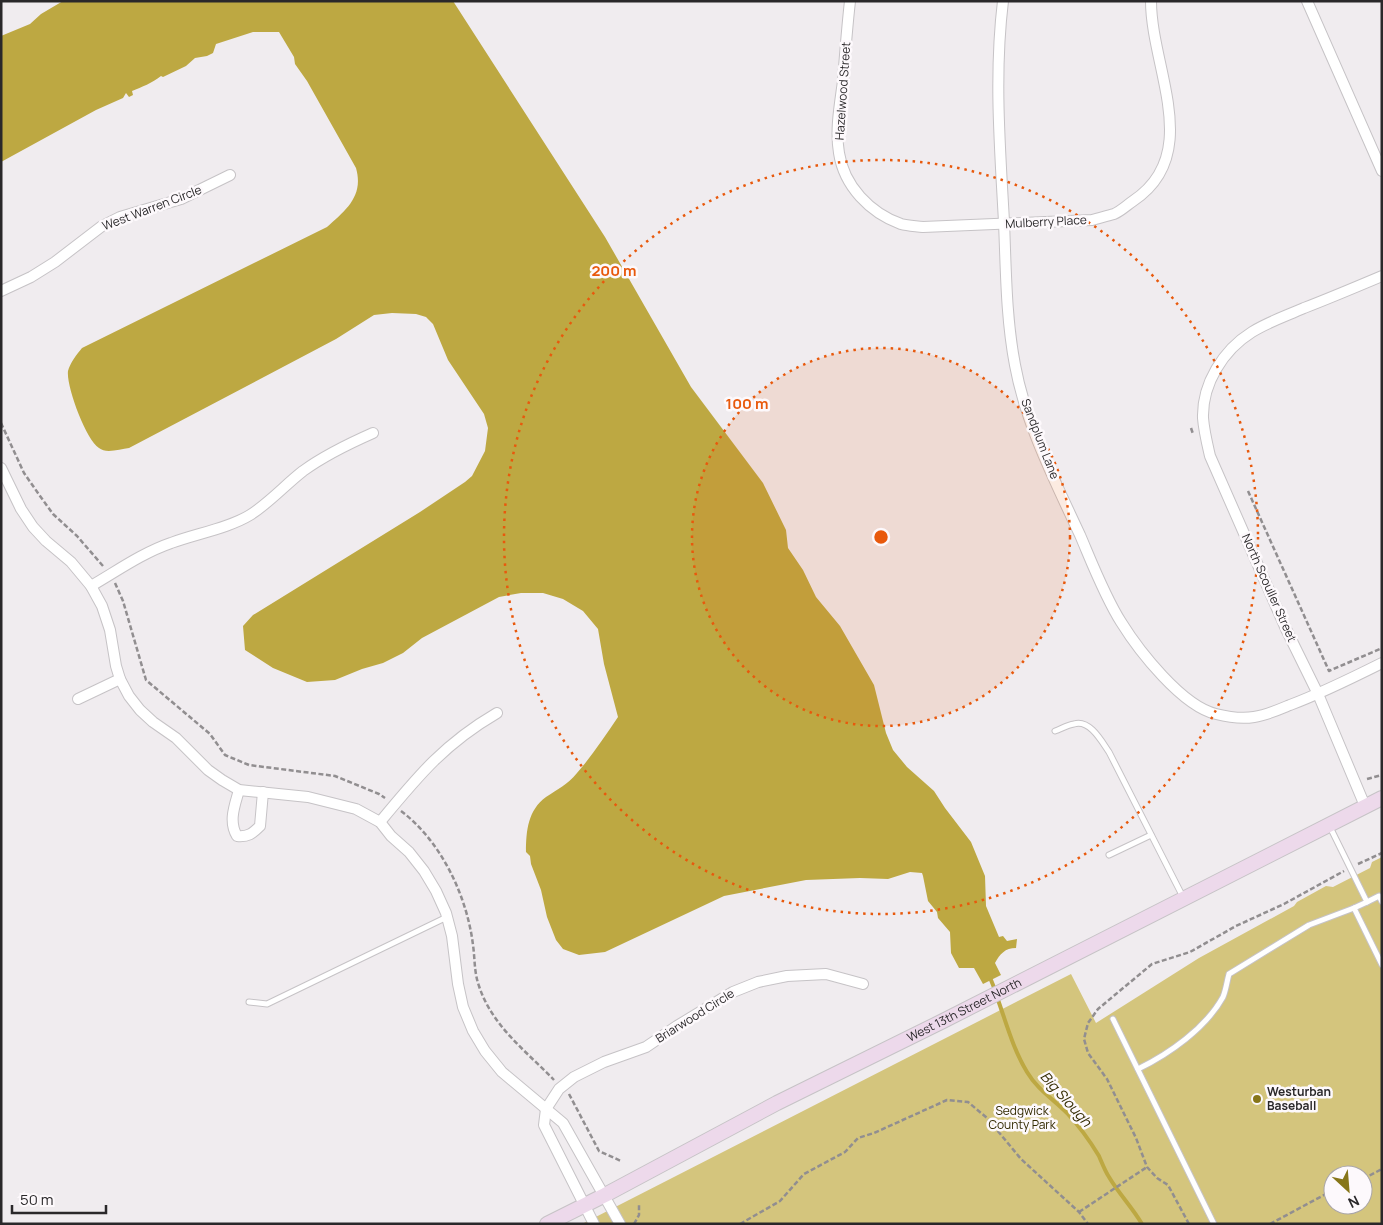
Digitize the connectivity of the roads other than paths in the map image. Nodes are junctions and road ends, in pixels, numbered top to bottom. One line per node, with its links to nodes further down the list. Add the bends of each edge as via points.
1 (850, 1): 7 (street, Hazelwood Street, via 838,153 844,172)
2 (1002, 1): 8 (street, Sandplum Lane, via 997,81)
3 (1151, 1): 8 (street, Mulberry Place, via 1151,20 1167,97 1171,135 1168,157 1158,179 1146,193 1115,213 1092,220)
4 (1307, 1): 5 (street)
5 (1382, 171)
6 (230, 175): 10 (street, West Warren Circle, via 181,199 120,217 102,226 55,262)
7 (866, 203): 8 (street, Mulberry Place, via 885,218 903,225)
8 (1004, 224): 16 (street, Sandplum Lane, via 1008,322 1015,367 1028,412 1044,456 1121,622 1166,680 1198,707 1214,714 1252,718)
9 (1382, 276): 16 (street, North Scouller Street, via 1252,332 1224,356 1206,396 1203,416 1210,456)
10 (1, 292)
11 (373, 433): 13 (street, via 330,452 250,515 147,553)
12 (1, 468): 13 (street, via 33,527 71,562)
13 (91, 586): 15 (street, via 110,630)
14 (1382, 663): 16 (street, Sandplum Lane)
15 (120, 679): 17 (street); 20 (street, via 140,710 176,738 208,770)
16 (1318, 694): 23 (street, North Scouller Street)
17 (78, 699)
18 (497, 713): 24 (street, via 475,726 432,761)
19 (1055, 731): 26 (lane, via 1076,723 1086,725 1098,736)
20 (239, 790): 21 (street); 21 (street, via 232,814 237,836 253,833 260,826)
21 (263, 792): 24 (street, via 308,797 356,809)
22 (1382, 798): 23 (street, West 13th Street North)
23 (1365, 806): 25 (street, West 13th Street North)
24 (380, 822): 32 (street, via 424,871)
25 (1328, 825): 28 (street, West 13th Street North); 29 (lane)
26 (1152, 834): 27 (lane); 28 (lane)
27 (1109, 855)
28 (1184, 898): 39 (street, West 13th Street North, via 777,1103)
29 (1366, 902): 30 (lane, via 1379,896); 31 (lane)
30 (1382, 902)
31 (1354, 908): 33 (lane); 37 (lane, via 1309,925 1229,974 1223,996 1203,1022 1157,1060)
32 (447, 917): 35 (lane, via 267,1004); 38 (street, via 463,1007 473,1031 502,1072)
33 (1382, 965)
34 (863, 984): 38 (street, Briarwood Circle, via 826,974 787,976 758,982 733,992 646,1047 574,1077 559,1089)
35 (249, 1002)
36 (1113, 1019): 37 (lane)
37 (1138, 1069): 44 (lane)
38 (546, 1109): 39 (street, via 563,1122); 40 (street, via 544,1126)
39 (605, 1195): 40 (street, West 13th Street North); 43 (street)
40 (584, 1206): 41 (street, West 13th Street North); 42 (street)
41 (547, 1224)
42 (594, 1224)
43 (620, 1224)
44 (1214, 1224)

